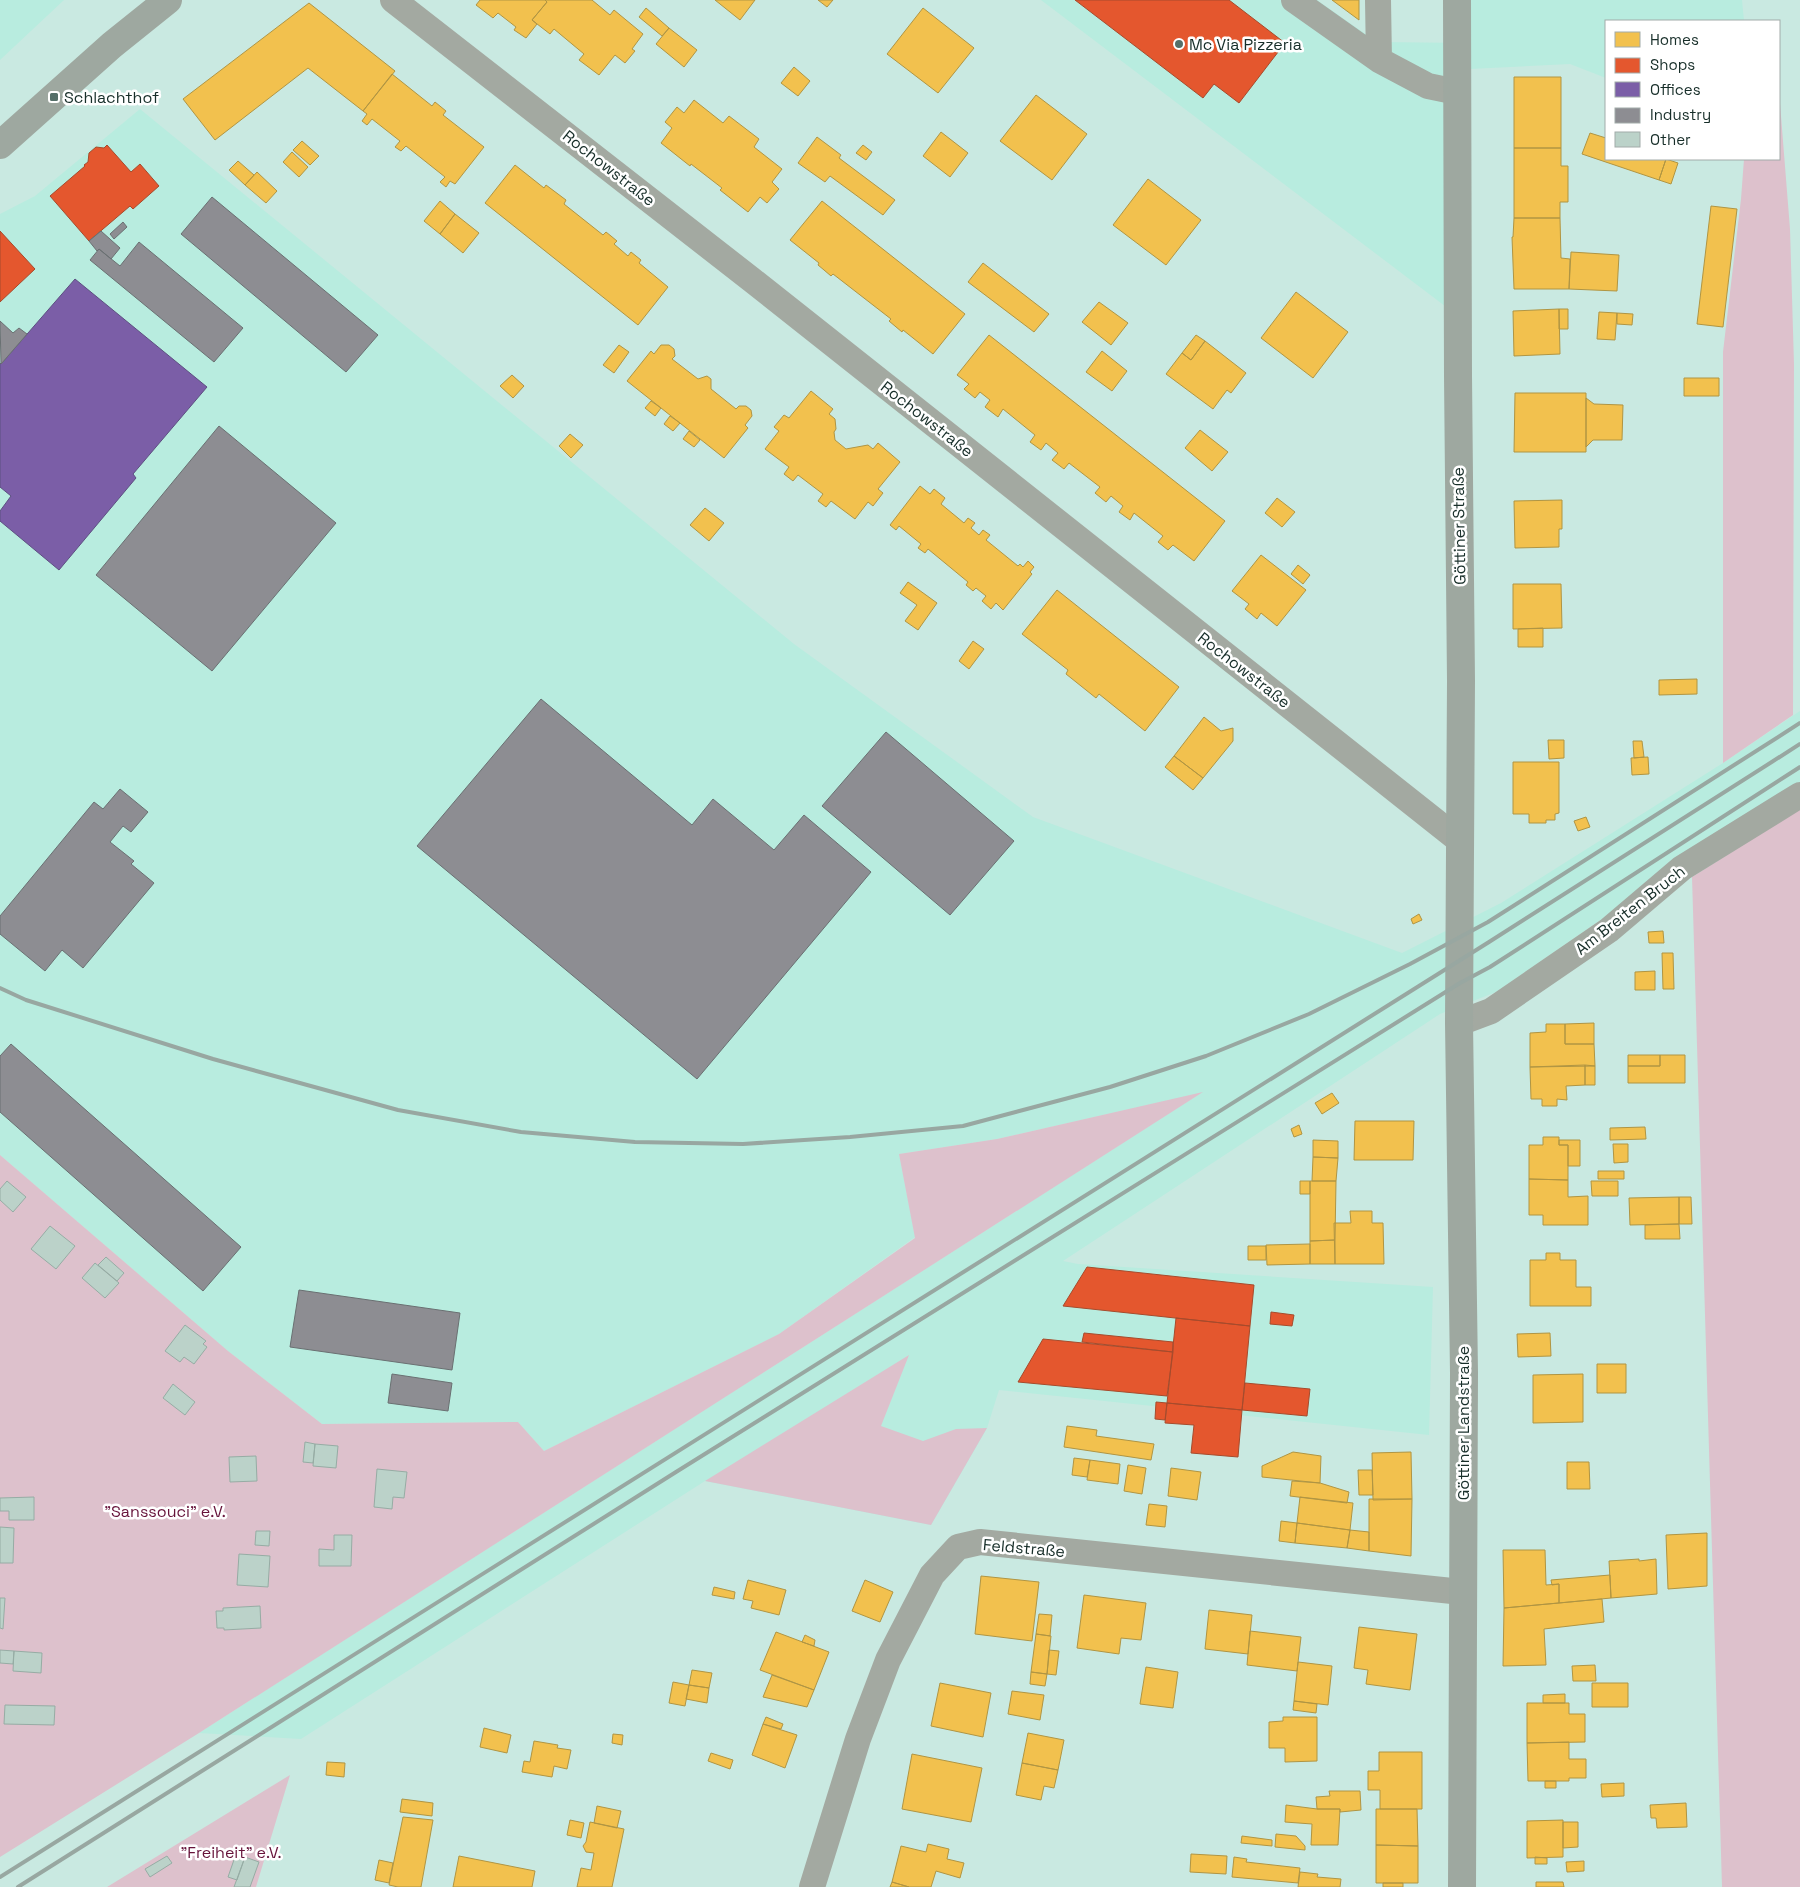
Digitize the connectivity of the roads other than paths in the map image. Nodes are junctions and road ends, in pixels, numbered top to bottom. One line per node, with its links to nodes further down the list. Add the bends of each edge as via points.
1 (168, 0): 8 (street, via 112,45)
2 (393, 0): 10 (street, Rochowstraße, via 760,286)
3 (1294, 0): 6 (street)
4 (1378, 0): 6 (street)
5 (1457, 0): 7 (street, Göttiner Straße)
6 (1379, 60): 7 (street, via 1428,86)
7 (1457, 92): 10 (street, Göttiner Straße)
8 (0, 145)
9 (1800, 794): 12 (street, Am Breiten Bruch, via 1682,868 1609,930 1491,1011)
10 (1459, 840): 11 (street, Göttiner Straße)
11 (1460, 960): 12 (street, Göttiner Landstraße)
12 (1459, 1023): 13 (street, Göttiner Landstraße, via 1464,1373)
13 (1462, 1592): 14 (street, Feldstraße, via 980,1542 958,1547 932,1575 888,1660 858,1740); 15 (street, Göttiner Landstraße)
14 (812, 1887)
15 (1462, 1887)

